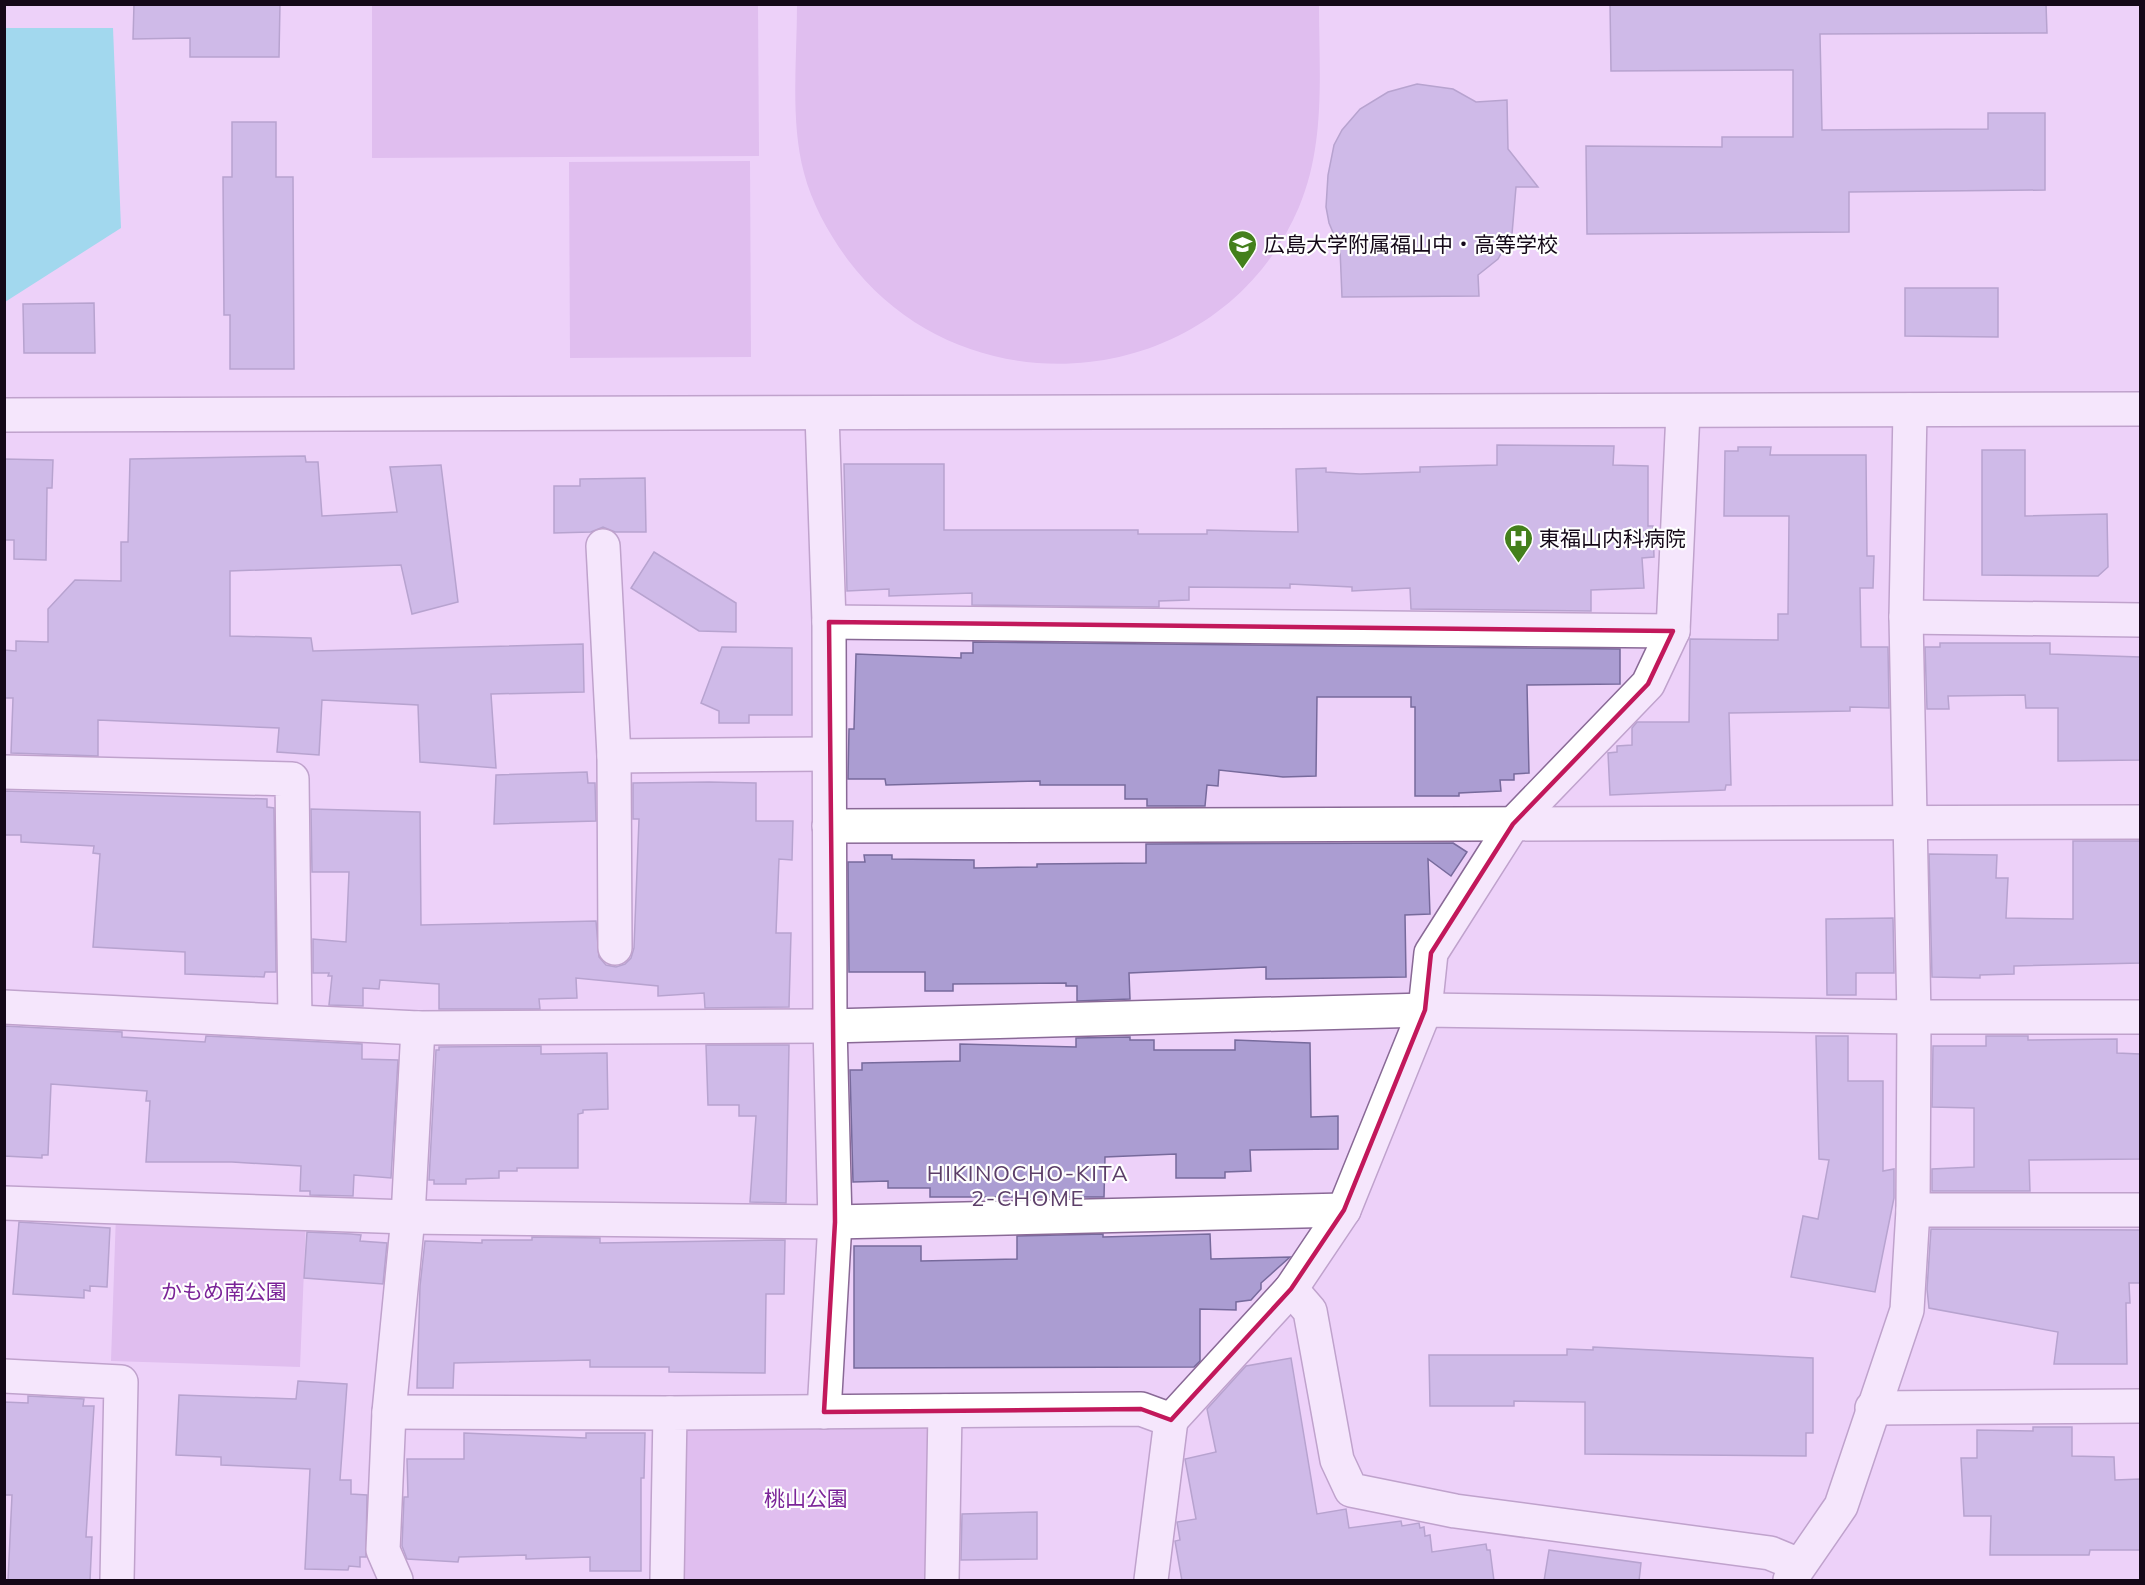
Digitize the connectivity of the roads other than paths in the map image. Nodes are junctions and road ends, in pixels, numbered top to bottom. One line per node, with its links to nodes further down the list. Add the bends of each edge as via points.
1 (2140, 409): 2 (street)
2 (1910, 410): 3 (street); 7 (street)
3 (1683, 412): 4 (street); 10 (street)
4 (822, 414): 5 (street); 9 (street)
5 (4, 415)
6 (603, 546): 12 (street)
7 (1906, 617): 8 (street); 15 (street)
8 (2140, 620)
9 (829, 622): 10 (street); 11 (street)
10 (1673, 631): 16 (street, via 1648,684)
11 (828, 754): 12 (street); 17 (street)
12 (614, 756): 18 (street)
13 (4, 772): 23 (street, via 292,779)
14 (2140, 822): 15 (street)
15 (1911, 823): 16 (street); 21 (street)
16 (1514, 824): 17 (street); 20 (street, via 1431,953)
17 (829, 826): 24 (street)
18 (615, 948)
19 (4, 1007): 23 (street)
20 (1425, 1010): 21 (street); 24 (street); 27 (street)
21 (1914, 1017): 22 (street); 28 (street)
22 (2140, 1017)
23 (295, 1021): 25 (street)
24 (830, 1026): 25 (street); 31 (street)
25 (418, 1028): 30 (street)
26 (4, 1203): 30 (street)
27 (1344, 1210): 31 (street); 32 (street)
28 (1913, 1210): 29 (street); 35 (street, via 1907,1310)
29 (2140, 1210)
30 (408, 1217): 31 (street); 37 (street)
31 (835, 1222): 38 (street)
32 (1291, 1289): 40 (street); 41 (street, via 1310,1311 1337,1460 1351,1490 1455,1511 1770,1553)
33 (4, 1376): 42 (street, via 121,1382)
34 (2140, 1406): 35 (street)
35 (1872, 1408): 41 (street, via 1841,1506)
36 (945, 1411): 38 (street); 40 (street, via 1141,1409); 45 (street)
37 (389, 1412): 39 (street); 43 (street, via 383,1550)
38 (824, 1412): 39 (street)
39 (670, 1413): 44 (street)
40 (1171, 1420): 46 (street)
41 (1795, 1573)
42 (117, 1581)
43 (396, 1581)
44 (667, 1581)
45 (942, 1581)
46 (1151, 1581)

